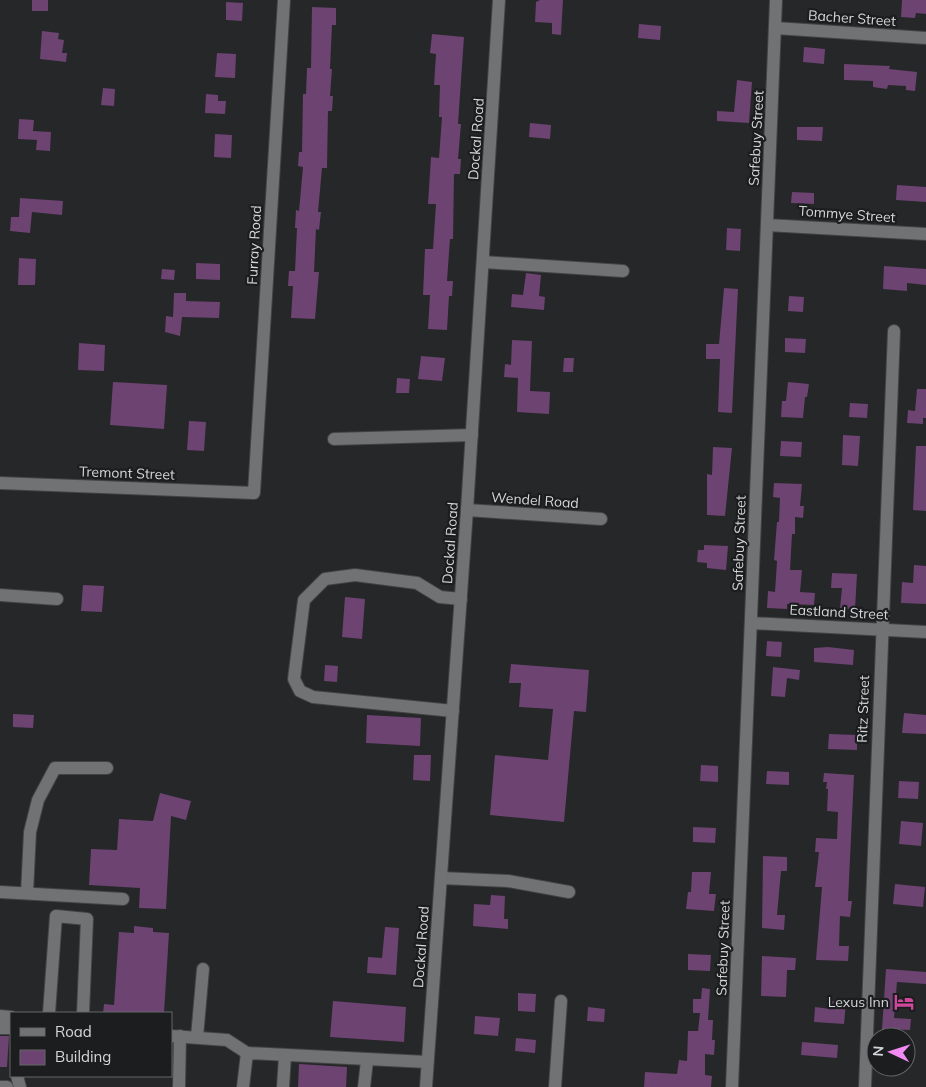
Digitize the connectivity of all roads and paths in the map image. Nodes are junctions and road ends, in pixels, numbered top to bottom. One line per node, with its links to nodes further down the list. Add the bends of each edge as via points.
1 (284, 0): 14 (street, Furray Road)
2 (499, 0): 8 (street, Dockal Road)
3 (776, 0): 4 (street, Safebuy Street)
4 (775, 28): 5 (street, Bacher Street); 6 (street, Safebuy Street)
5 (926, 38)
6 (767, 224): 7 (street, Tommye Street); 20 (street, Safebuy Street)
7 (926, 234)
8 (483, 262): 9 (street); 11 (street, Dockal Road)
9 (623, 271)
10 (894, 331): 21 (street, Ritz Street)
11 (472, 435): 12 (street); 15 (street, Dockal Road)
12 (334, 440)
13 (0, 483): 14 (street, Tremont Street)
14 (254, 493)
15 (468, 510): 16 (street, Wendel Road); 19 (street, Dockal Road)
16 (602, 519)
17 (0, 595): 18 (street)
18 (57, 599)
19 (461, 600): 23 (street, Dockal Road); 23 (street, via 440,597 417,583 355,575 325,579 304,600 294,679 300,691 313,697)
20 (751, 623): 21 (street, Eastland Street); 48 (street, Safebuy Street)
21 (881, 630): 22 (street, Eastland Street); 49 (street, Ritz Street)
22 (926, 632)
23 (453, 711): 25 (street, Dockal Road)
24 (107, 768): 28 (street, via 55,768 38,800 30,832)
25 (441, 878): 27 (street, via 508,881); 39 (street, Dockal Road)
26 (0, 892): 28 (street)
27 (569, 892)
28 (27, 893): 29 (street)
29 (122, 899)
30 (203, 969): 35 (street)
31 (561, 1001): 47 (street)
32 (49, 1012): 33 (street, via 56,916 87,919)
33 (83, 1012)
34 (176, 1036): 35 (street); 42 (street)
35 (197, 1037): 36 (street, via 228,1040)
36 (247, 1053): 37 (street); 43 (street)
37 (285, 1056): 38 (street); 44 (street)
38 (367, 1061): 39 (street); 45 (street)
39 (427, 1062): 46 (street, Dockal Road)
40 (0, 1087): 41 (street)
41 (7, 1087)
42 (179, 1087)
43 (243, 1087)
44 (283, 1087)
45 (364, 1087)
46 (426, 1087)
47 (555, 1087)
48 (732, 1087)
49 (864, 1087)

